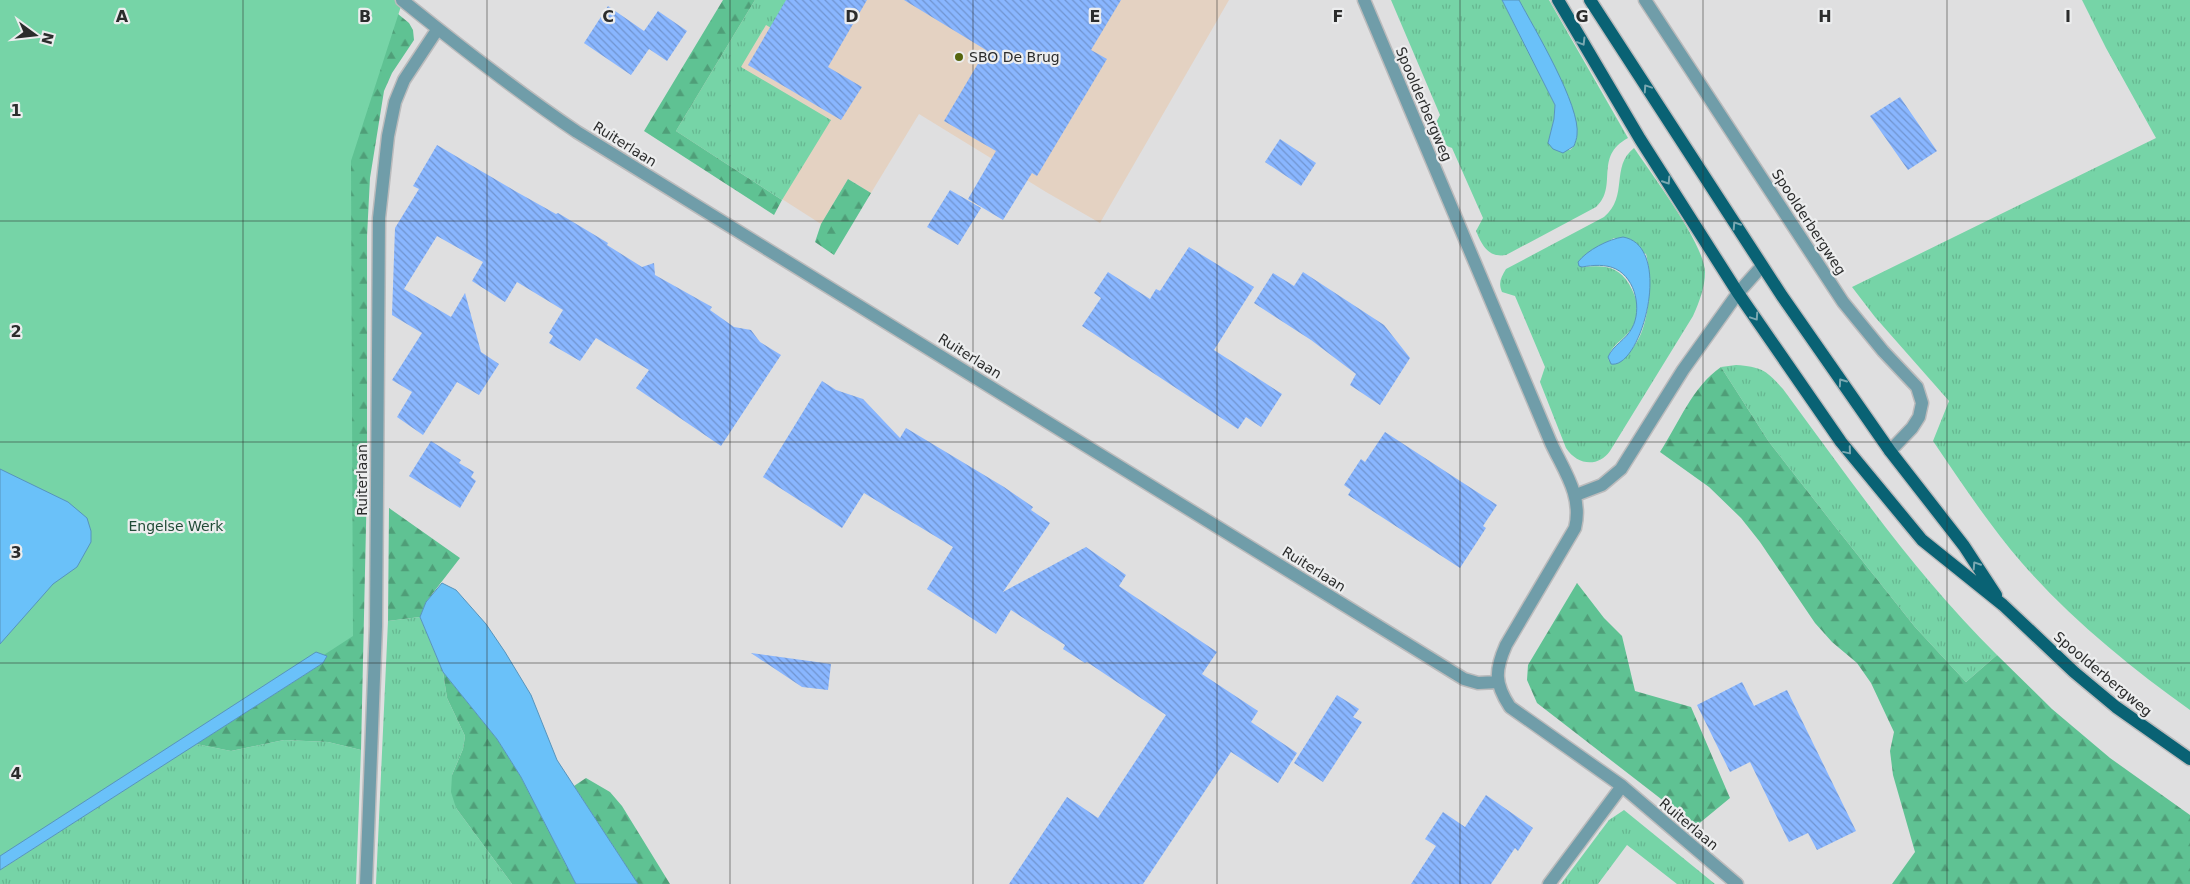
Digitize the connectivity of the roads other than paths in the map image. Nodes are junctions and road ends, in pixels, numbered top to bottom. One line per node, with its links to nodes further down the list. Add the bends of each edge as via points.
1 (402, 0): 6 (street, Ruiterlaan)
2 (1364, 0): 11 (street, Spoolderbergweg, via 1551,444)
3 (1558, 0): 9 (main road, Spoolderbergweg, one-way to 9, via 1640,139)
4 (1590, 0): 8 (main road, Spoolderbergweg, one-way to 4)
5 (1645, 0): 10 (street, Spoolderbergweg, via 1843,302 1917,386 1922,403 1919,416)
6 (416, 5): 7 (street, Ruiterlaan)
7 (437, 30): 13 (street, Ruiterlaan, via 577,132 1464,679 1478,683); 16 (street, Ruiterlaan, via 404,80 395,102 379,218 376,626)
8 (1762, 266): 9 (street); 10 (main road, Spoolderbergweg, one-way to 8)
9 (1738, 292): 11 (street, via 1683,370 1621,469 1602,485); 12 (main road, Spoolderbergweg, one-way to 12, via 1841,442 1922,540)
10 (1890, 451): 12 (main road, Spoolderbergweg, one-way to 10, via 1964,546)
11 (1576, 496): 13 (street, Spoolderbergweg, via 1577,520 1506,645 1497,672)
12 (2002, 605): 14 (main road, Spoolderbergweg, via 2116,707)
13 (1498, 682): 15 (street, Ruiterlaan, via 1510,707)
14 (2190, 759)
15 (1622, 786): 17 (street); 18 (street, Ruiterlaan)
16 (366, 884)
17 (1549, 884)
18 (1737, 884)

